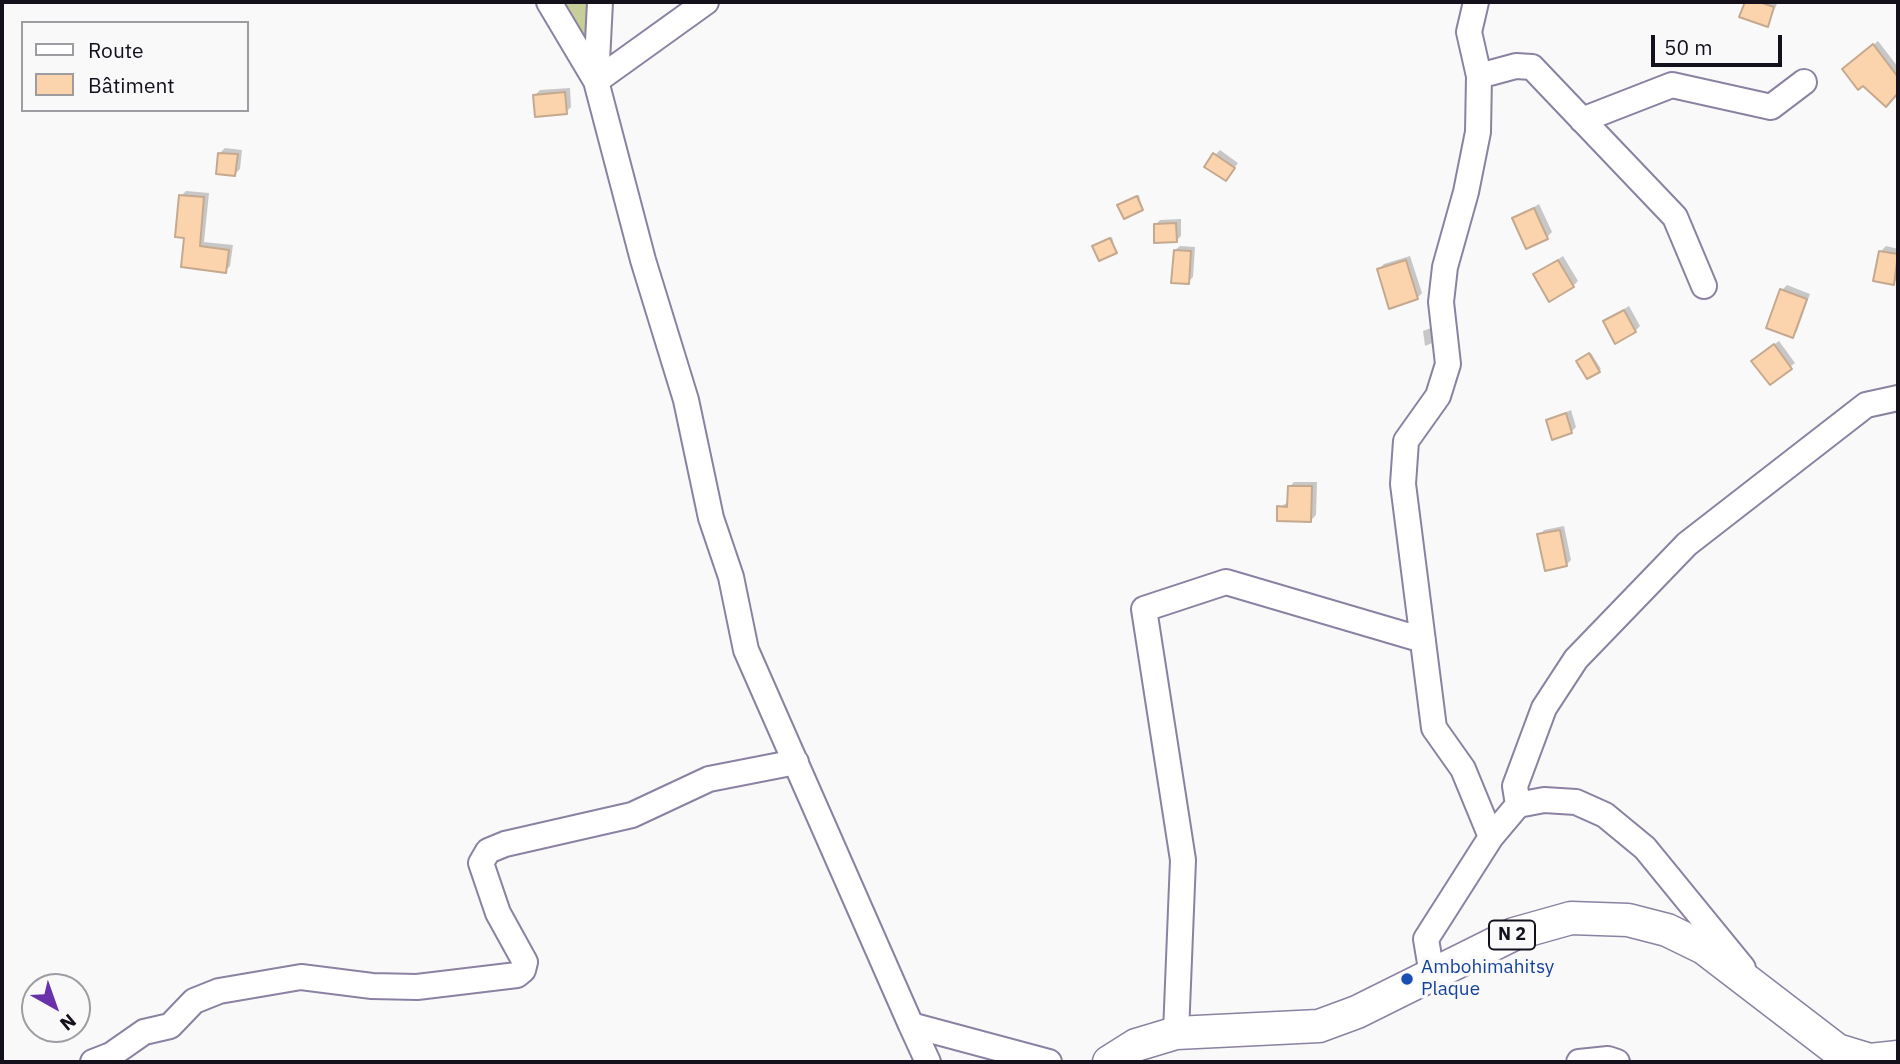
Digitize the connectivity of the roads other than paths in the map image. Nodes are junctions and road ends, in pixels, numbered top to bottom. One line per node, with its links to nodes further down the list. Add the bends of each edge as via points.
1 (550, 2): 6 (street)
2 (600, 2): 6 (street)
3 (706, 2): 6 (street)
4 (1476, 2): 5 (street, via 1469,32)
5 (1479, 76): 8 (street, via 1516,66 1532,67); 11 (street, via 1478,132 1445,267 1441,302 1448,365 1438,396 1406,441 1404,484)
6 (596, 81): 12 (street, via 689,411 746,650)
7 (1804, 82): 8 (street, via 1771,107 1672,85)
8 (1582, 120): 9 (street, via 1675,217)
9 (1704, 286)
10 (1898, 398): 13 (street, via 1866,405 1688,544 1576,659 1545,708 1515,786)
11 (1423, 640): 14 (street, via 1434,728 1462,769); 18 (street, via 1226,582 1144,609 1183,860)
12 (796, 762): 17 (street); 20 (street, via 709,779 632,815 488,851 481,863 498,913 525,962 517,975 417,987 301,977 219,991 194,1001 170,1026 144,1032)
13 (1518, 805): 14 (street); 16 (street, via 1544,800 1576,802 1605,815 1645,848)
14 (1492, 837): 15 (street, via 1426,939)
15 (1432, 975): 16 (main road, N 2, via 1514,934 1571,918 1628,920 1667,930 1704,948); 18 (main road, N 2, via 1319,1026)
16 (1767, 999): 19 (main road, N 2, via 1837,1050 1870,1060)
17 (911, 1025): 21 (street); 22 (street)
18 (1176, 1033): 23 (main road, N 2, via 1136,1045)
19 (1898, 1057)
20 (93, 1062)
21 (928, 1062)
22 (1049, 1062)
23 (1109, 1062)
24 (1579, 1062): 25 (street)
25 (1617, 1062)

